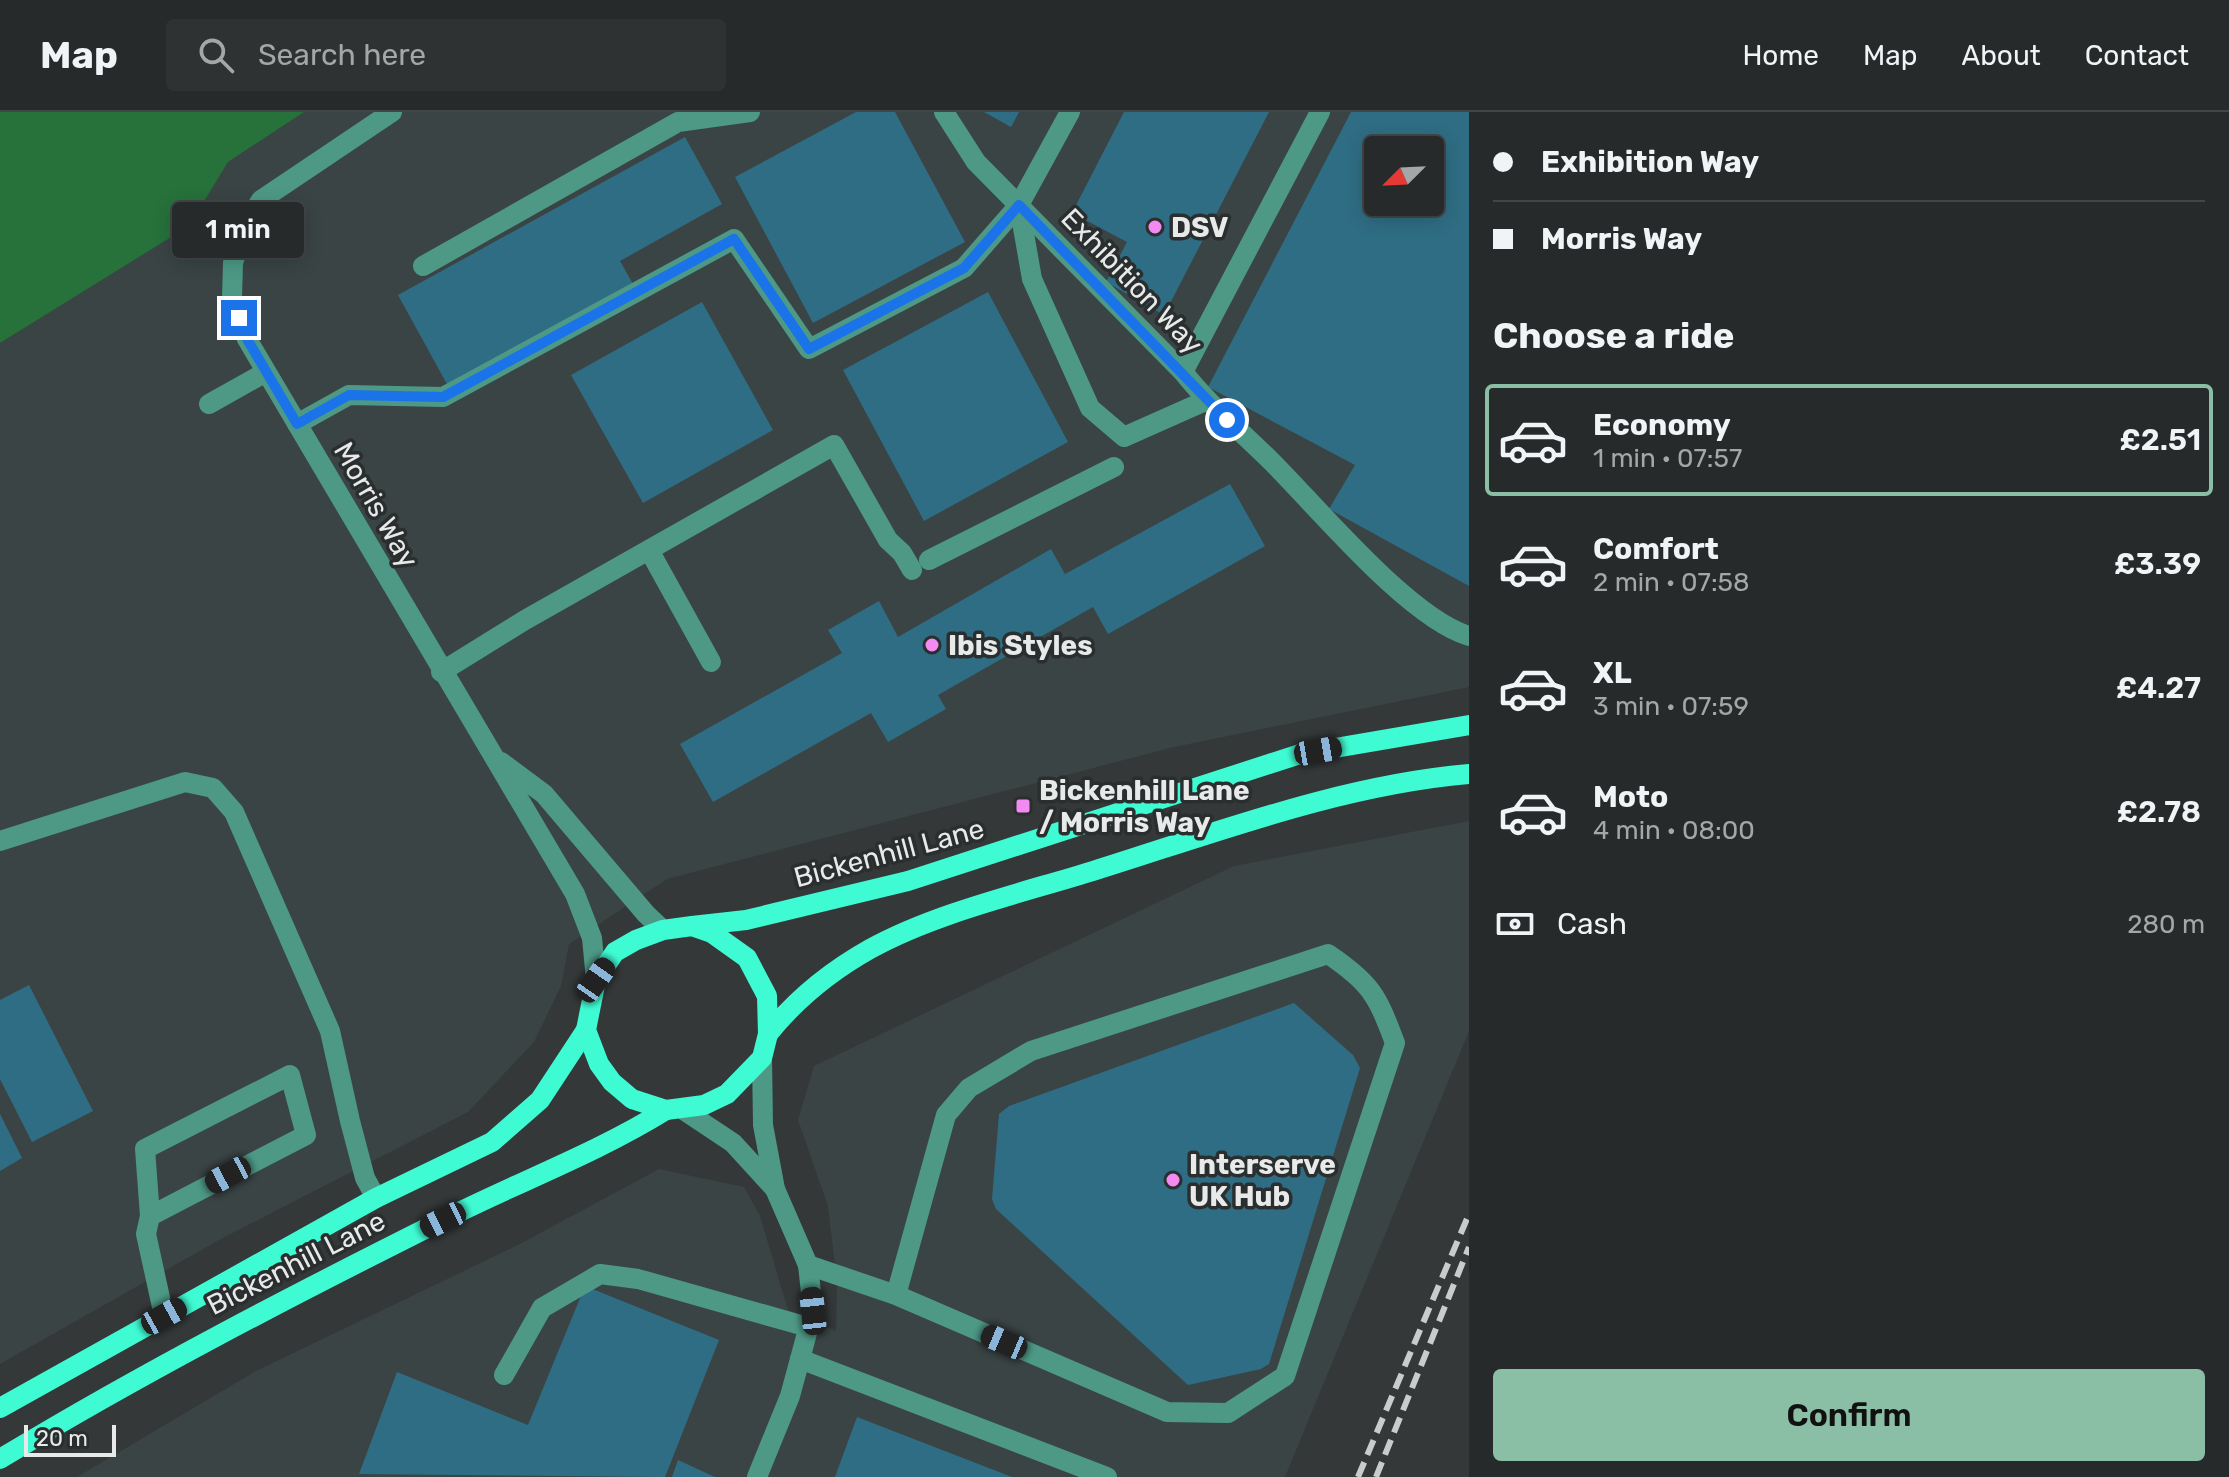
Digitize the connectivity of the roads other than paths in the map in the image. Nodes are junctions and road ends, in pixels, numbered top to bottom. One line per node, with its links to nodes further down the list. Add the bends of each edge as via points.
1 (392, 112): 8 (street, Morris Way, via 261,200 243,230 233,263 232,298)
2 (750, 112): 7 (street, via 678,122)
3 (944, 112): 6 (street, Exhibition Way, via 976,162)
4 (1070, 112): 6 (street)
5 (1320, 112): 9 (street)
6 (1019, 205): 9 (street, Exhibition Way); 10 (street, via 1032,279 1090,408 1124,437); 12 (street, via 964,268 809,349 734,239 443,397 349,395)
7 (423, 266)
8 (266, 372): 11 (street); 12 (street, Morris Way)
9 (1183, 372): 10 (street, Exhibition Way)
10 (1205, 401): 15 (street, Exhibition Way, via 1404,595 1449,630)
11 (209, 404)
12 (297, 424): 17 (street, Morris Way)
13 (1114, 467): 14 (street, via 920,565 888,540 834,445)
14 (649, 550): 16 (street); 17 (street)
15 (1469, 636)
16 (711, 662)
17 (441, 672): 19 (street, Morris Way)
18 (1469, 725): 22 (main road, Bickenhill Lane, via 1300,754 908,881 746,920)
19 (492, 755): 23 (street, via 544,794); 24 (street, Morris Way, via 575,894 592,938)
20 (1469, 774): 26 (main road, via 1292,809 940,920 873,948 820,980)
21 (0, 841): 30 (street, via 185,782 213,788 234,812 330,1031 365,1178)
22 (692, 926): 23 (main road); 26 (main road, via 747,958 767,996)
23 (663, 930): 24 (main road, via 615,952)
24 (596, 980): 25 (main road)
25 (586, 1030): 28 (main road, via 612,1082 632,1099); 30 (main road, Bickenhill Lane, via 526,1116 492,1142)
26 (768, 1034): 27 (main road)
27 (762, 1058): 28 (main road, via 727,1094); 29 (street, via 763,1125)
28 (674, 1110): 29 (street, via 733,1143); 39 (main road, Bickenhill Lane, via 248,1317)
29 (775, 1189): 32 (street)
30 (376, 1198): 34 (main road, Bickenhill Lane)
31 (150, 1216): 31 (street, via 306,1135 290,1075 145,1149); 34 (street, via 146,1234)
32 (808, 1265): 33 (street); 35 (street, via 813,1311)
33 (896, 1295): 33 (street, via 946,1115 969,1088 1031,1051 1328,954 1377,995 1395,1043 1285,1376 1228,1413 1167,1412)
34 (164, 1316): 38 (main road, Bickenhill Lane)
35 (808, 1327): 36 (street); 37 (street, via 638,1279 600,1274 542,1308)
36 (800, 1359): 40 (street); 41 (street)
37 (504, 1375)
38 (0, 1408)
39 (0, 1459)
40 (757, 1477)
41 (1107, 1477)

